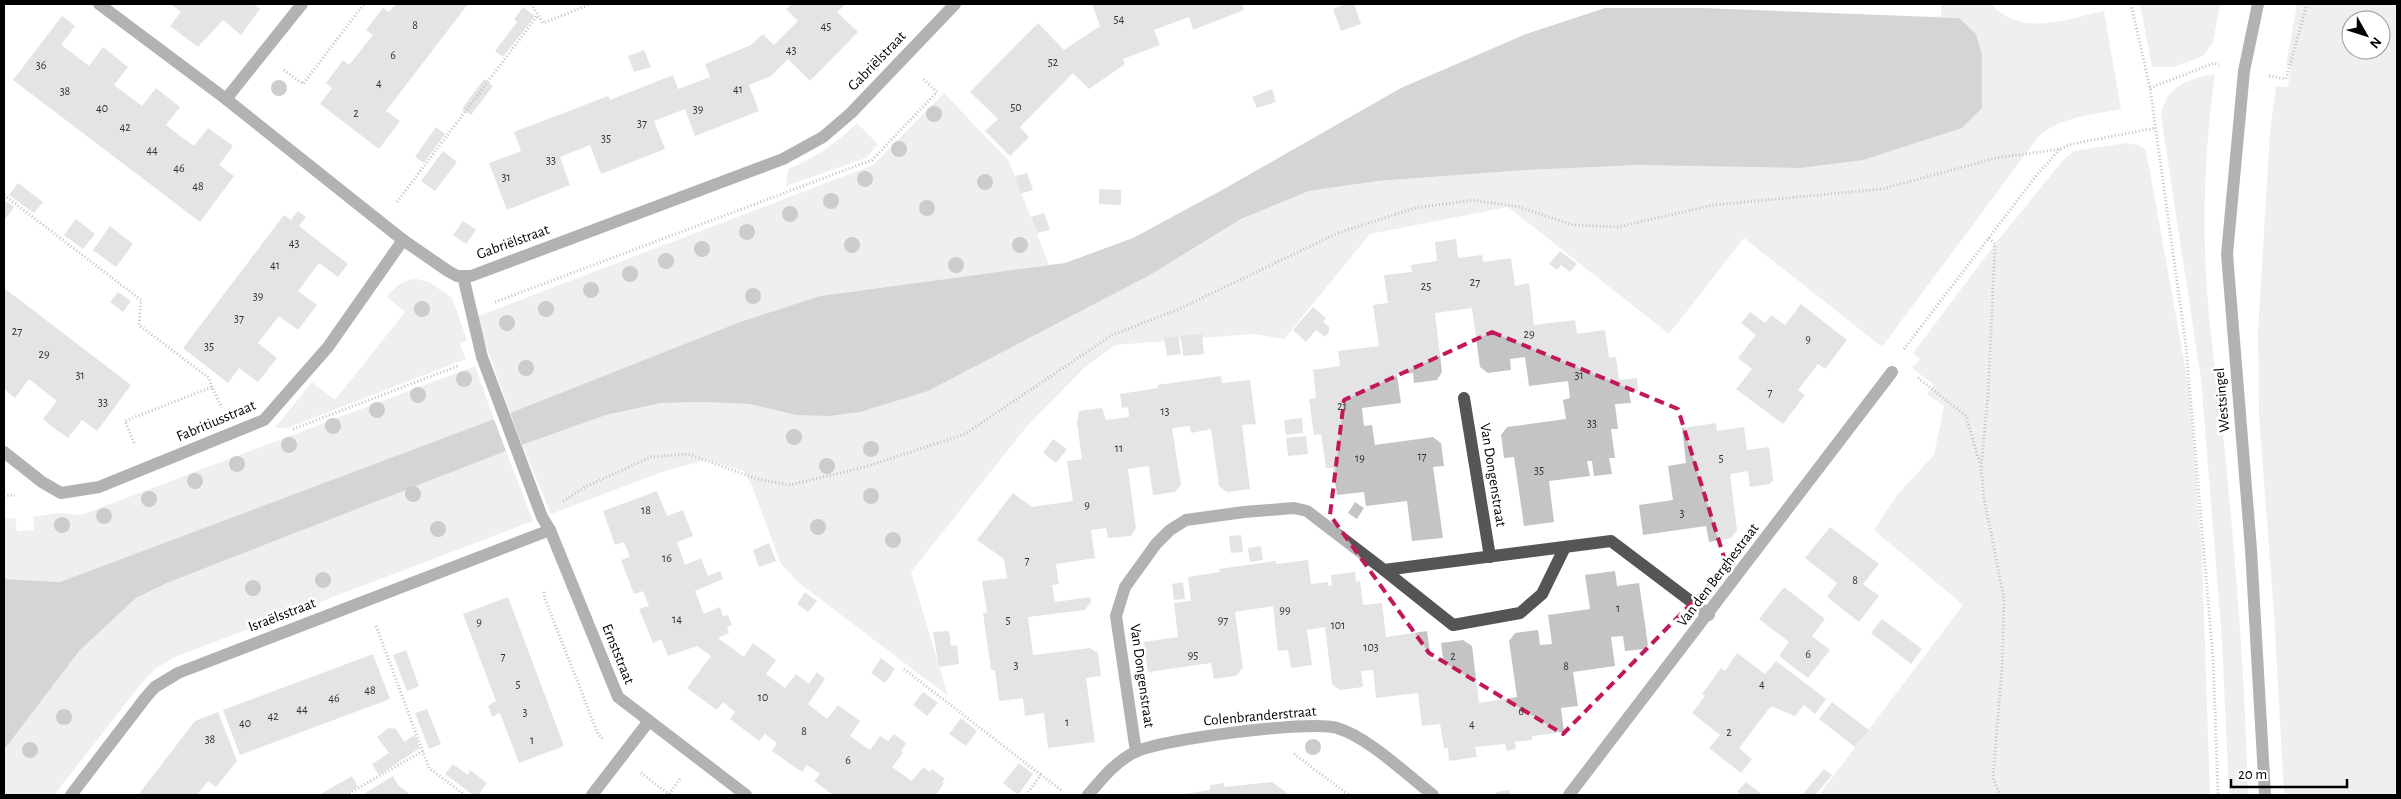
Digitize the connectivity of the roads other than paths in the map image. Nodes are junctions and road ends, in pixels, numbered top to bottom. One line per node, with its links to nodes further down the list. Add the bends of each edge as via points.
1 (99, 4): 5 (street, Gabriëlstraat)
2 (302, 4): 5 (street)
3 (955, 4): 7 (street, Gabriëlstraat, via 851,113 823,137 783,159 471,276)
4 (2258, 4): 24 (street, Westsingel, via 2244,72 2226,254 2251,549)
5 (226, 99): 6 (street, Gabriëlstraat)
6 (403, 240): 7 (street, Gabriëlstraat, via 448,271); 10 (street, Fabritiusstraat, via 328,347 264,420 99,487 61,493)
7 (463, 276): 11 (street, Ernststraat, via 482,357 525,476)
8 (1892, 372): 15 (street, Van den Berghestraat)
9 (1464, 398): 13 (street, Van Dongenstraat)
10 (4, 452)
11 (550, 530): 16 (street, Ernststraat, via 618,697); 18 (street, Israëlsstraat, via 168,679 146,697)
12 (1565, 547): 13 (street); 14 (street, Van Dongenstraat, via 1542,594 1520,613 1453,625); 15 (street, via 1611,541)
13 (1490, 557): 14 (street)
14 (1384, 570): 17 (street, Van Dongenstraat, via 1321,520 1294,508 1186,520 1170,530 1125,587 1116,616)
15 (1709, 615): 23 (street, Van den Berghestraat)
16 (649, 721): 19 (street); 20 (street, Ernststraat)
17 (1136, 752): 21 (street, Colenbranderstraat, via 1119,762); 22 (street, Colenbranderstraat, via 1170,741 1308,726 1336,728 1363,741)
18 (71, 795)
19 (592, 795)
20 (746, 795)
21 (1088, 795)
22 (1433, 795)
23 (1569, 795)
24 (2265, 795)

